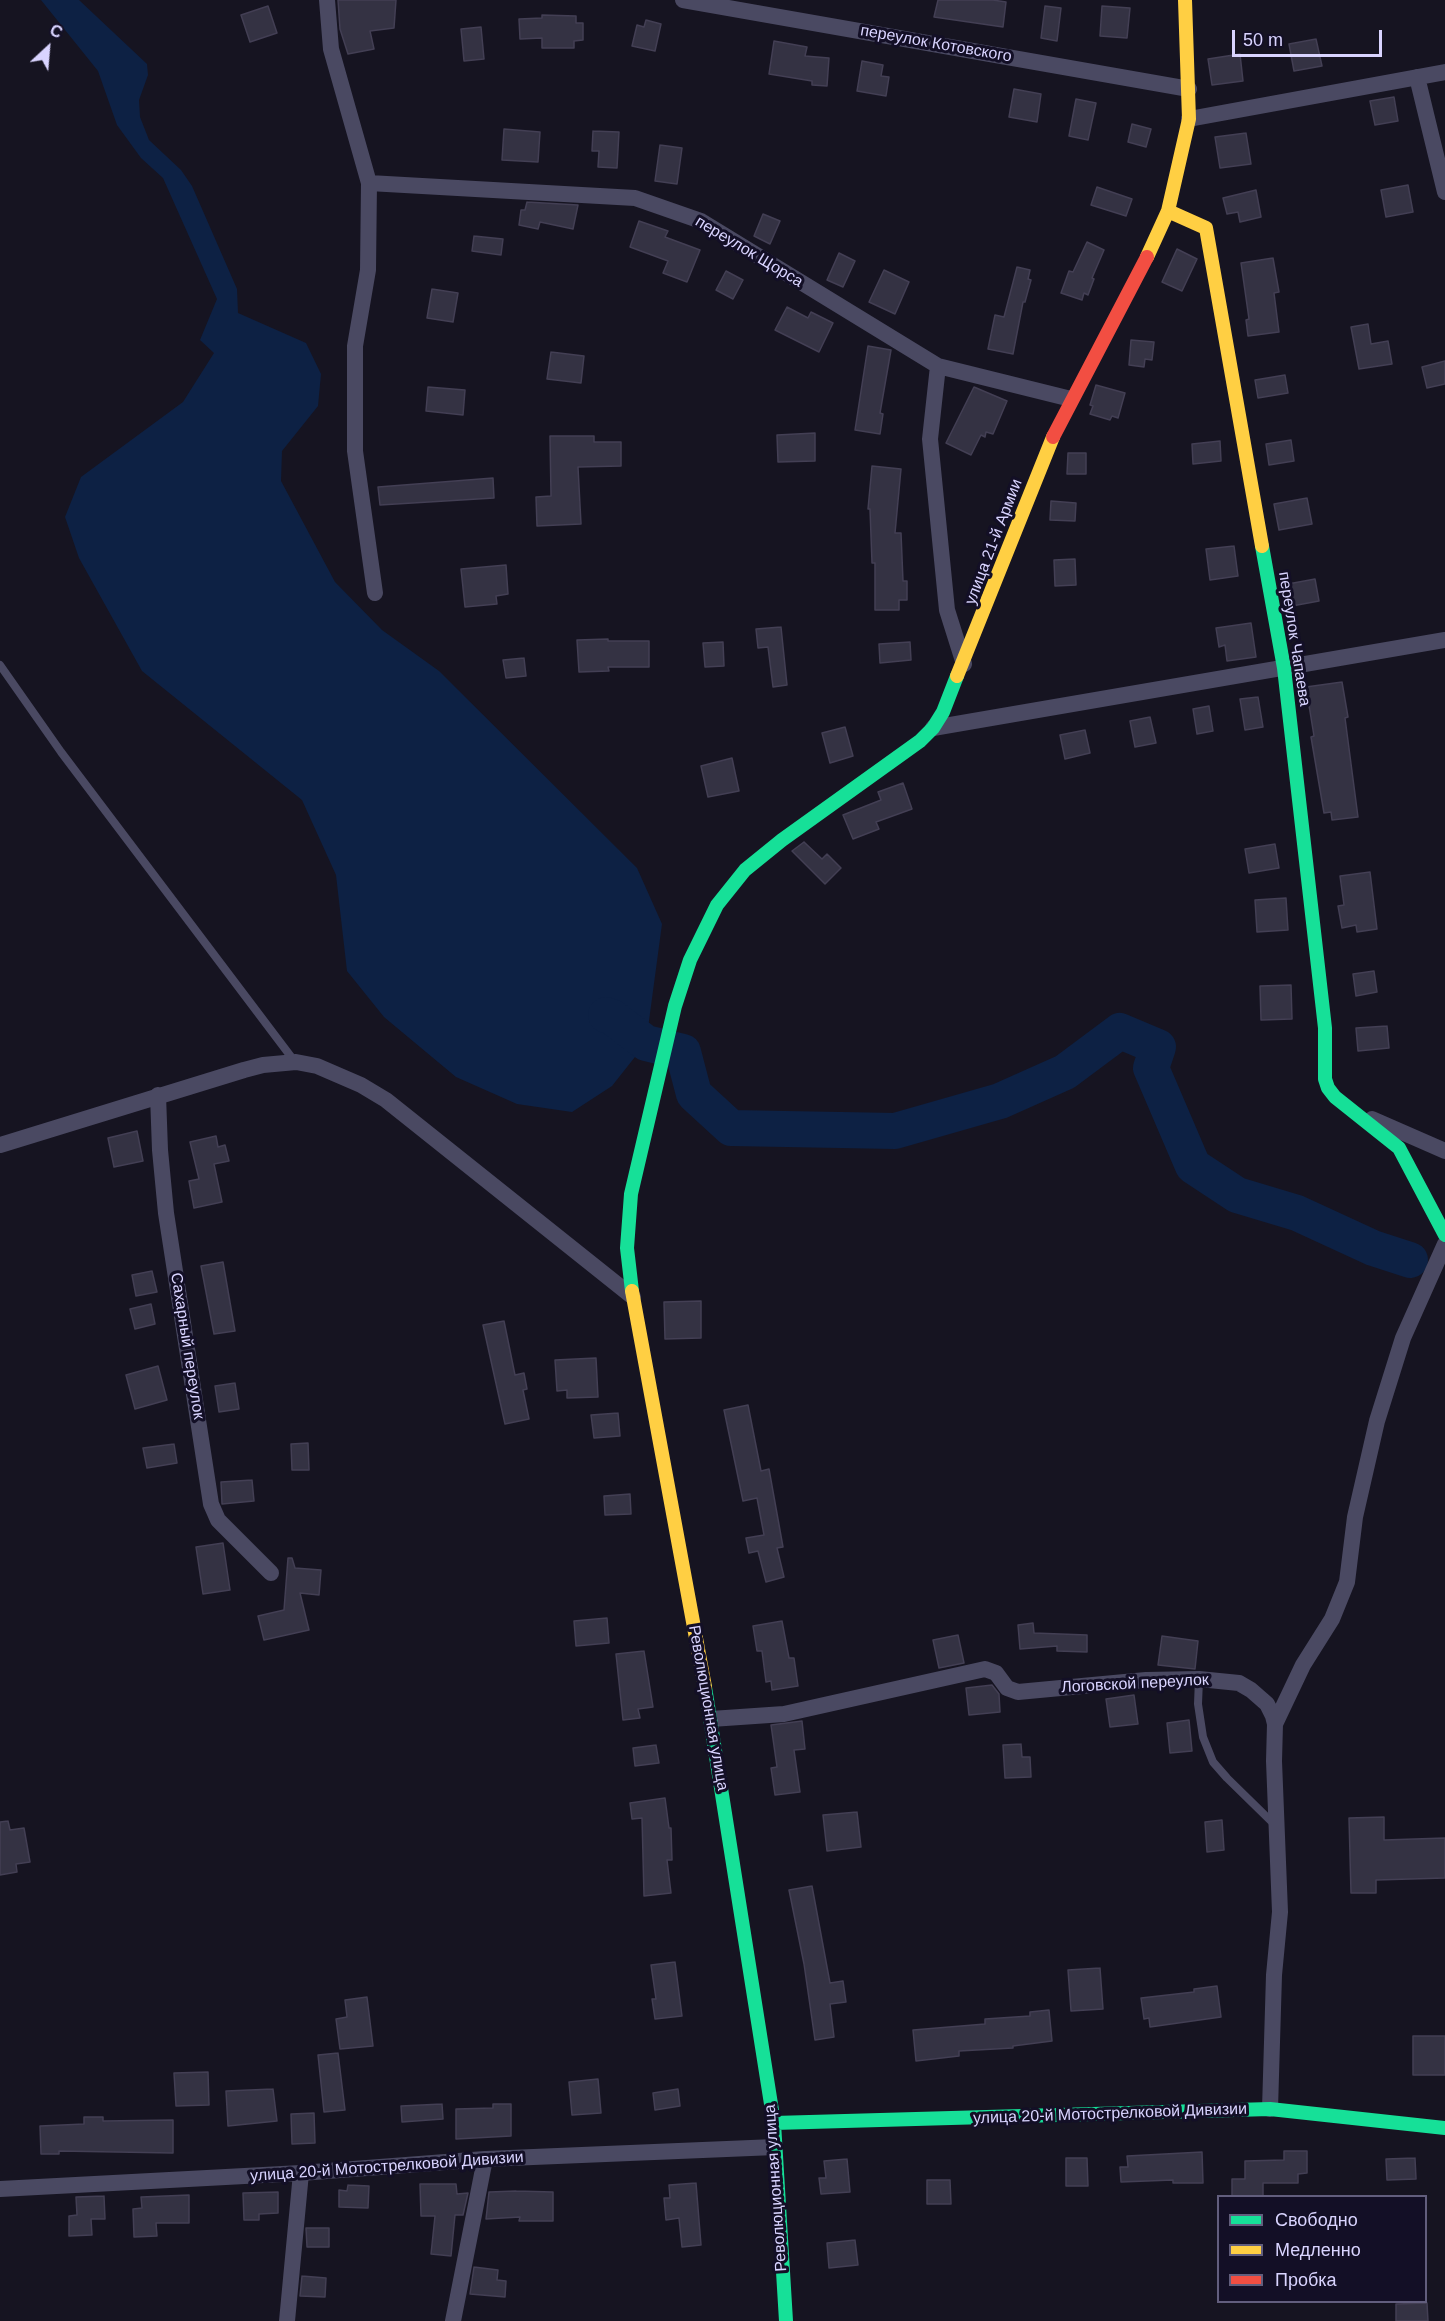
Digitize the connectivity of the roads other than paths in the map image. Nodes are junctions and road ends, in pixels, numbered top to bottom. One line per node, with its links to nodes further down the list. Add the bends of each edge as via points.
1 (327, 0): 8 (street, via 331,49)
2 (683, 0): 6 (street, переулок Котовского)
3 (1185, 0): 6 (main road, улица 21-й Армии)
4 (1445, 72): 5 (street)
5 (1417, 77): 7 (street); 9 (street)
6 (1189, 89): 7 (main road, улица 21-й Армии)
7 (1189, 119): 10 (main road, улица 21-й Армии)
8 (369, 183): 11 (street, переулок Щорса, via 635,198 701,221); 13 (street, via 368,270 355,346 355,452)
9 (1445, 192)
10 (1168, 211): 12 (main road, улица 21-й Армии, via 1154,246); 17 (main road, переулок Чапаева, via 1206,228)
11 (938, 366): 12 (street, переулок Щорса); 15 (street, via 930,439 947,610)
12 (1071, 399): 15 (main road, улица 21-й Армии, via 1045,455)
13 (375, 593)
14 (1445, 640): 17 (street)
15 (964, 664): 18 (main road, улица 21-й Армии)
16 (0, 665): 19 (lane, via 61,752)
17 (1284, 668): 18 (street); 22 (main road, переулок Чапаева, via 1325,1028 1325,1079 1335,1097)
18 (933, 728): 21 (main road, улица 21-й Армии, via 745,870 717,905 690,960)
19 (296, 1062): 20 (street, via 262,1065); 27 (street, via 340,1075 386,1100)
20 (158, 1095): 23 (street); 28 (street, Сахарный переулок, via 166,1213 212,1504 218,1520)
21 (652, 1098): 27 (main road, Революционная улица, via 628,1214 627,1248)
22 (1357, 1113): 24 (street); 25 (main road, via 1399,1148)
23 (0, 1145)
24 (1445, 1151)
25 (1445, 1235)
26 (1445, 1244): 31 (street, via 1403,1338 1377,1420 1355,1517 1347,1582 1332,1619)
27 (633, 1297): 30 (main road, Революционная улица)
28 (271, 1573)
29 (1199, 1679): 30 (street, Логовской переулок, via 1018,1692 1007,1688 996,1673 985,1669 784,1714); 31 (street, Логовской переулок, via 1230,1682 1251,1690 1267,1704); 32 (lane, via 1197,1704 1213,1762)
30 (711, 1719): 34 (main road, Революционная улица)
31 (1275, 1724): 32 (street)
32 (1276, 1826): 33 (street, via 1280,1912)
33 (1270, 2109): 34 (main road, улица 20-й Мотострелковой Дивизии); 35 (main road, улица 20-й Мотострелковой Дивизии)
34 (774, 2124): 36 (main road, Революционная улица)
35 (1445, 2128)
36 (775, 2147): 37 (street, улица 20-й Мотострелковой Дивизии); 42 (main road, Революционная улица)
37 (485, 2159): 38 (street, улица 20-й Мотострелковой Дивизии); 41 (street)
38 (301, 2173): 39 (street, улица 20-й Мотострелковой Дивизии); 40 (street)
39 (0, 2189)
40 (287, 2321)
41 (453, 2321)
42 (786, 2321)

